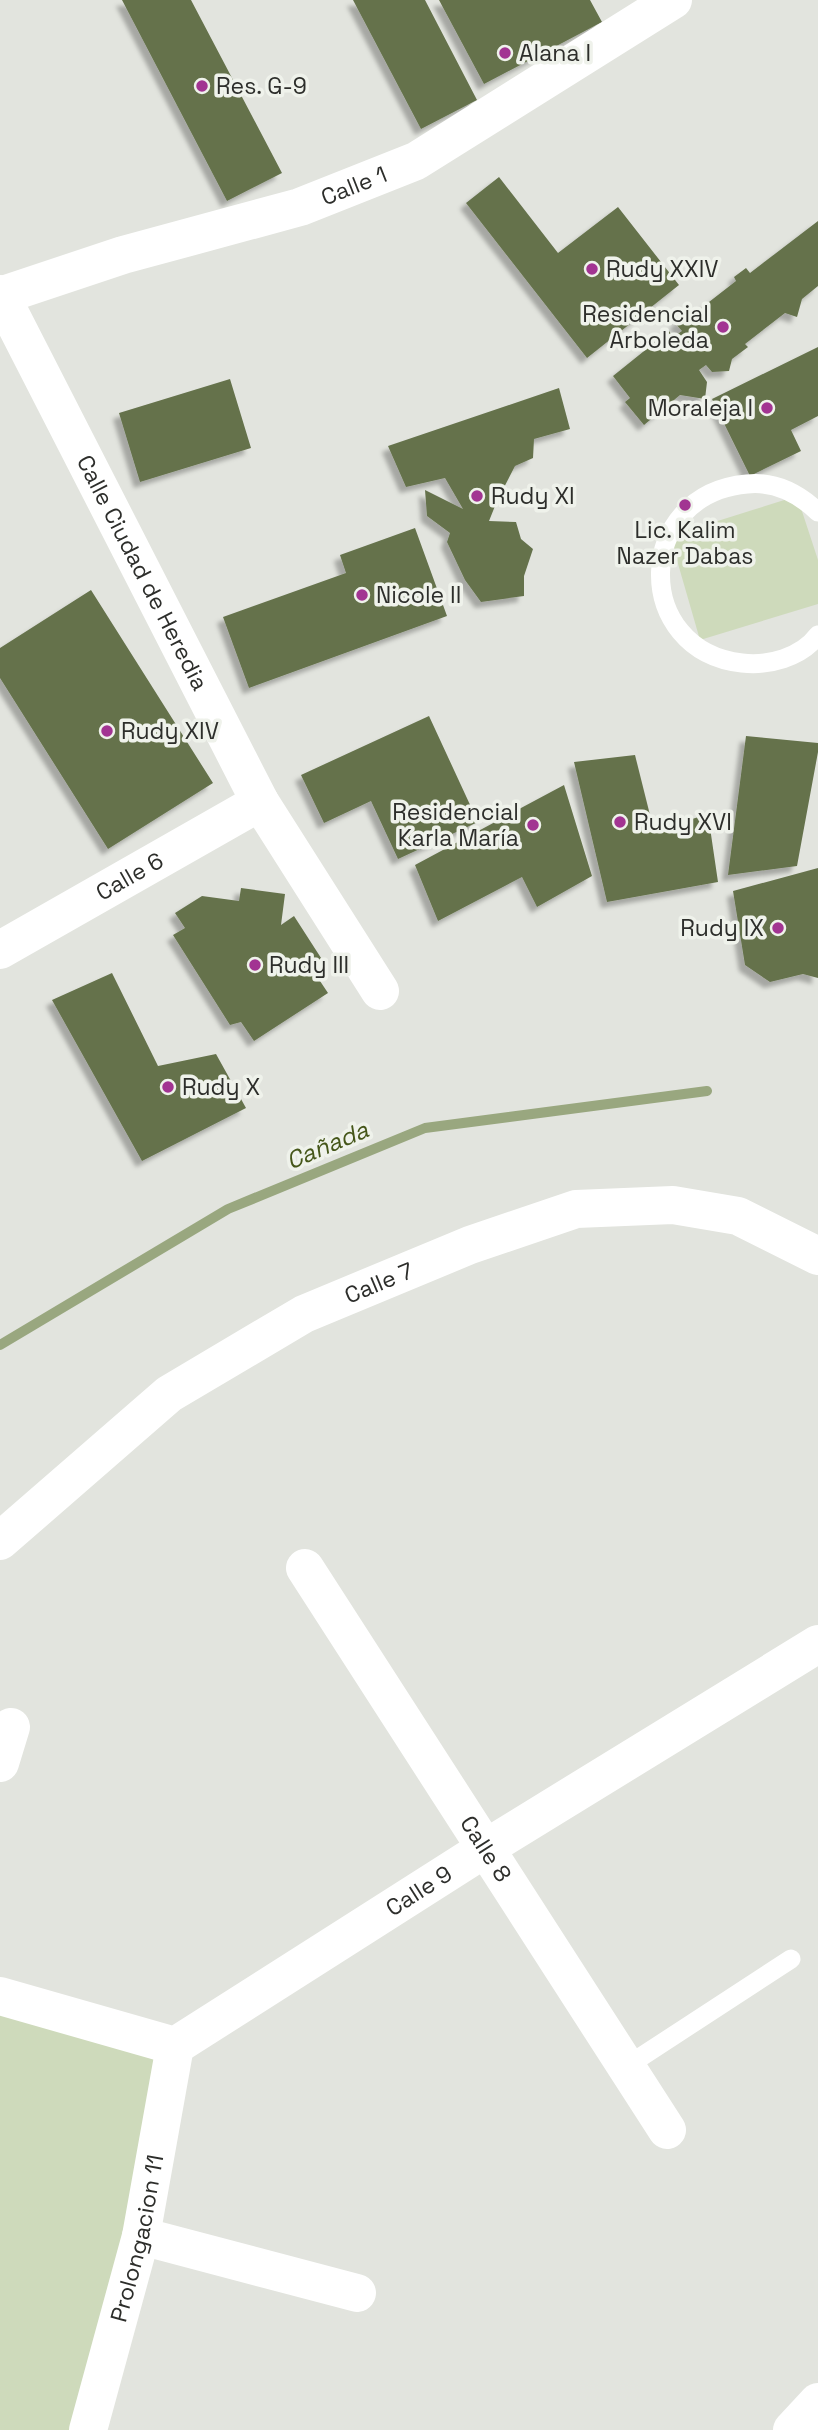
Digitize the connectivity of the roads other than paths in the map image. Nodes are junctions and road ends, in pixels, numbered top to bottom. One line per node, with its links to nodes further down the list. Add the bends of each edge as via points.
1 (673, 0): 2 (street, Calle 1, via 416,160 300,206)
2 (0, 295): 5 (street, Calle Ciudad de Heredia)
3 (818, 512): 4 (lane, via 785,488 727,485 700,497 679,517 665,543 659,572 664,601 677,627 698,648 726,662 757,665 788,658)
4 (818, 635)
5 (260, 802): 6 (street, Calle 6); 7 (street, Calle Ciudad de Heredia)
6 (0, 950)
7 (380, 991)
8 (818, 1256): 9 (street, Calle 7, via 738,1216 673,1205 576,1209 470,1245 304,1314 169,1394)
9 (0, 1541)
10 (304, 1568): 12 (street, Calle 8)
11 (818, 1644): 12 (street, Calle 9)
12 (486, 1848): 15 (street, Calle 9); 16 (street, Calle 8)
13 (790, 1959): 16 (lane)
14 (0, 1996): 15 (street)
15 (174, 2046): 18 (street, Prolongacion 11)
16 (627, 2066): 17 (street, Calle 8)
17 (667, 2130)
18 (141, 2236): 19 (street); 21 (street, Prolongacion 11)
19 (357, 2294)
20 (818, 2402): 22 (street)
21 (88, 2430)
22 (792, 2430)

